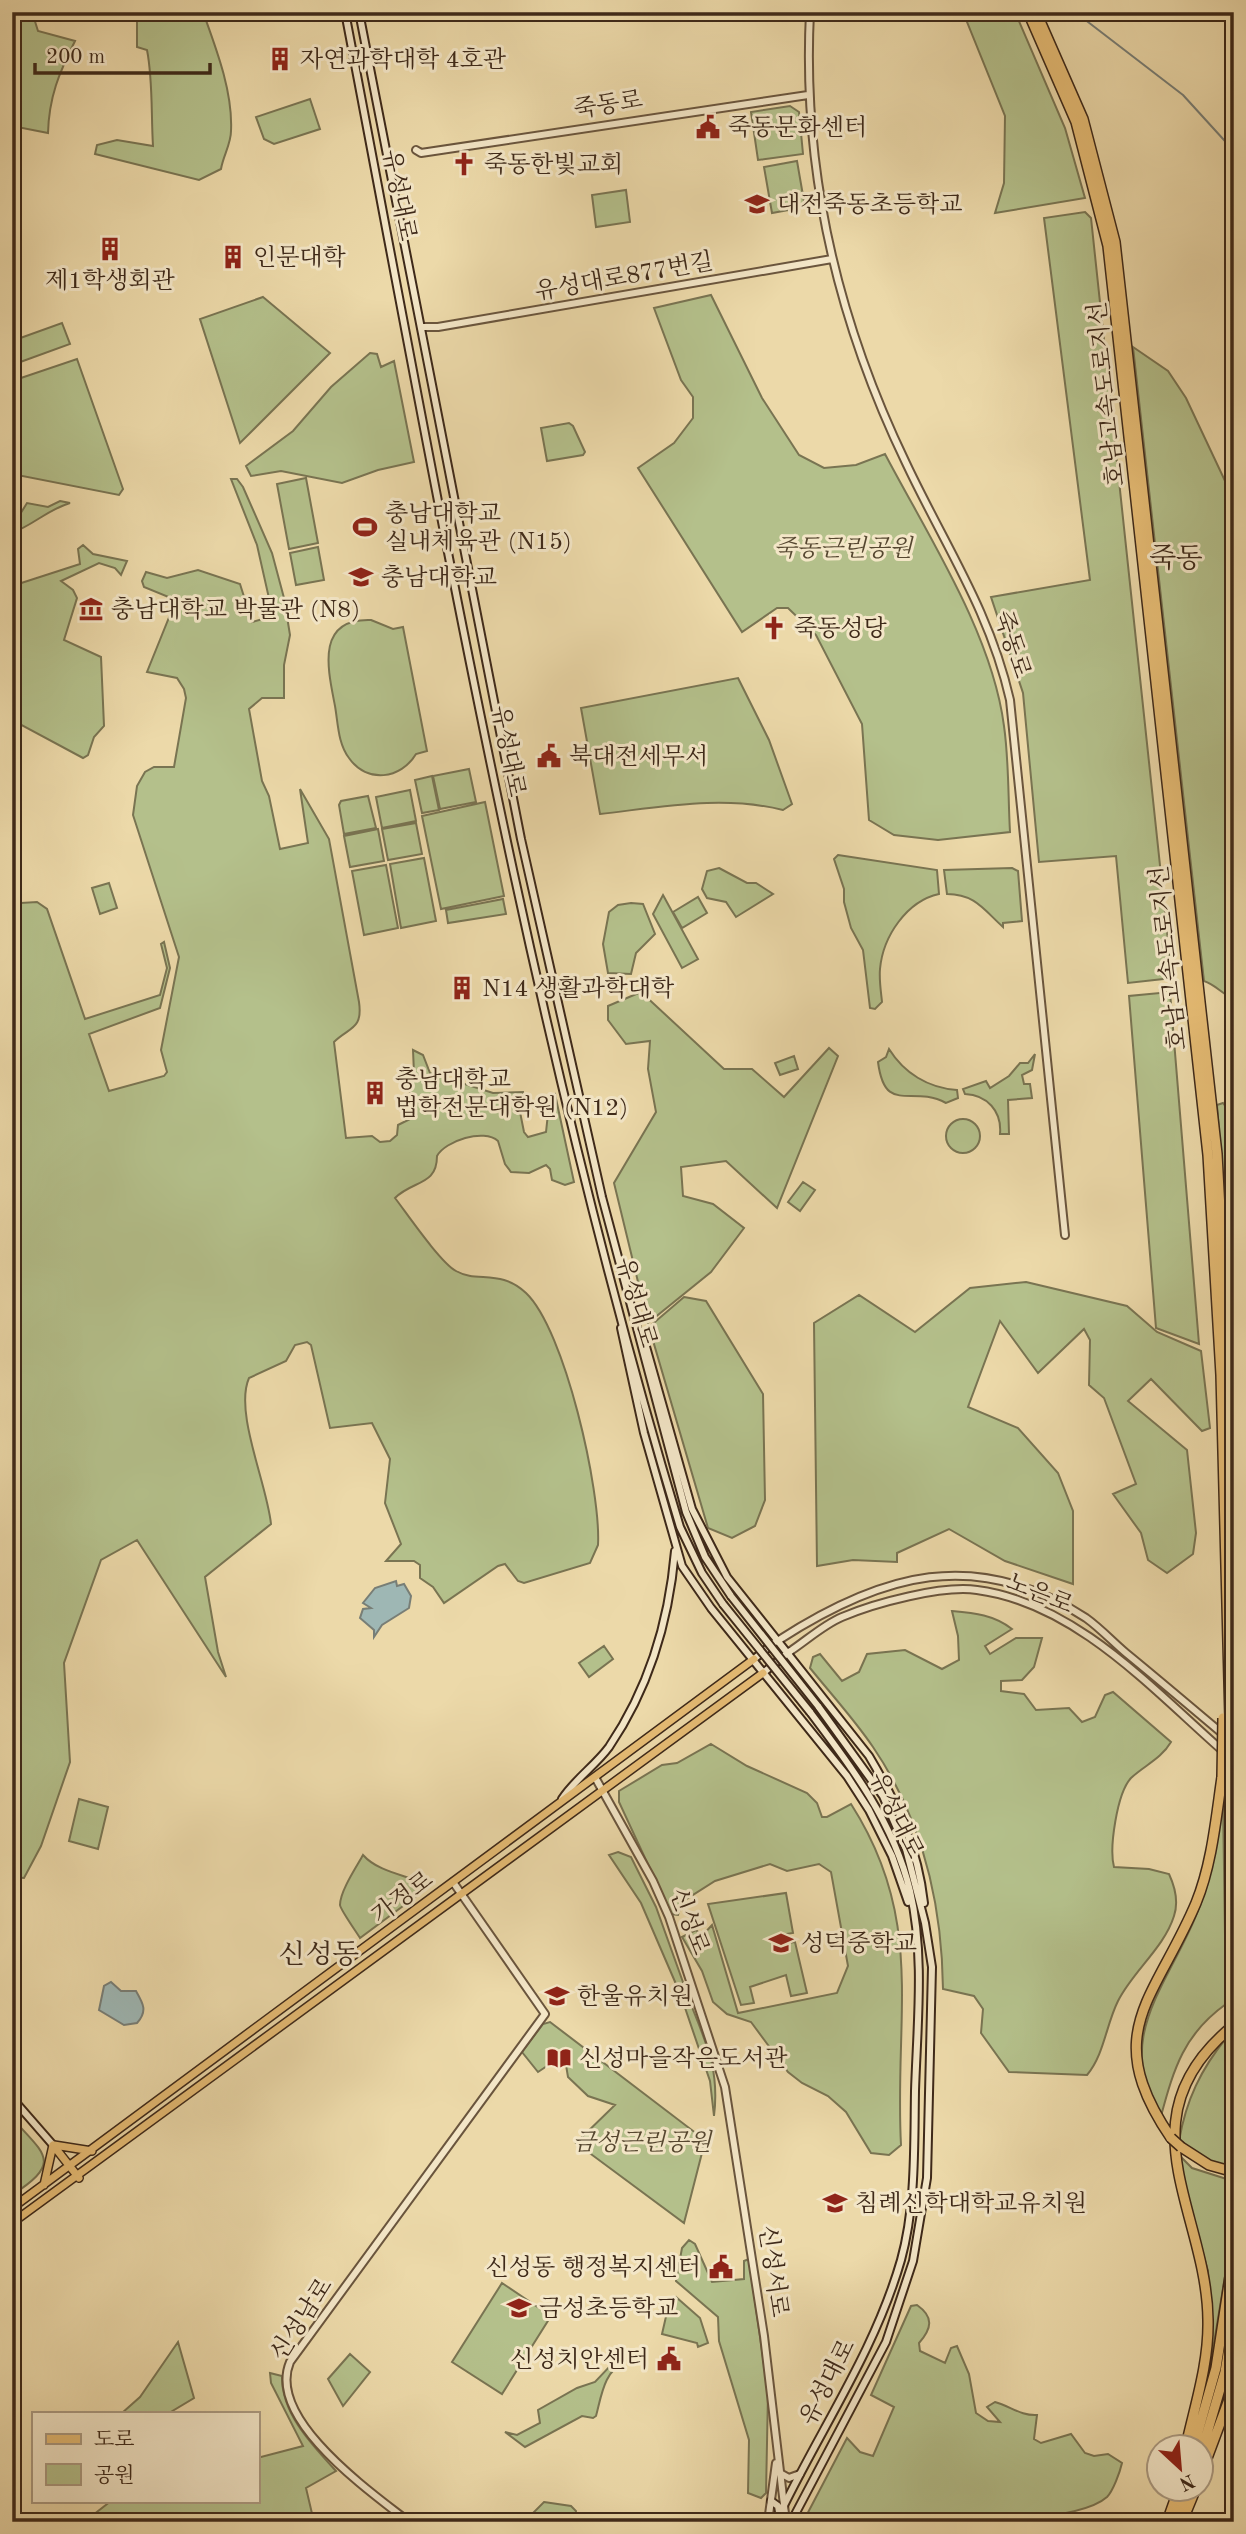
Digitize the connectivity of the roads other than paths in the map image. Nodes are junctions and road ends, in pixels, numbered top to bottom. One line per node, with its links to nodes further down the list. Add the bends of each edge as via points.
1 (345, 12): 12 (main road, 유성대로, via 507,842 585,1187)
2 (359, 12): 9 (main road, 유성대로)
3 (810, 12): 6 (main road, 죽동로)
4 (1028, 12): 19 (highway, 호남고속도로지선, via 1076,122 1108,246 1208,1155 1226,1541)
5 (1037, 12): 13 (highway, 호남고속도로지선, via 1083,120 1115,242 1217,1154)
6 (808, 95): 7 (main road, 죽동로, via 421,153); 8 (main road, 죽동로, via 818,189)
7 (416, 150)
8 (832, 259): 9 (main road, 유성대로877번길); 10 (main road, 죽동로, via 872,390 968,579 1004,672 1014,719)
9 (421, 327): 11 (main road, 유성대로, via 521,839 602,1197)
10 (1065, 1235)
11 (632, 1307): 15 (main road, via 656,1374 692,1509 727,1577); 29 (main road, 유성대로, bridge, via 686,1512 705,1558 883,1796 906,1849)
12 (619, 1308): 14 (main road, via 627,1363); 28 (main road, 유성대로, bridge, via 680,1527 702,1573 874,1802 910,1891)
13 (1234, 1531)
14 (675, 1549): 17 (main road, via 691,1582); 24 (main road, via 665,1623 650,1669 607,1749)
15 (779, 1640): 16 (main road); 17 (main road, 가정로); 20 (main road, 노은로, via 814,1617 891,1583 944,1575 995,1581 1047,1596 1088,1620)
16 (789, 1653): 18 (main road, 노은로); 21 (main road, 노은로, via 840,1617 908,1595 975,1590 1011,1598 1084,1633); 29 (main road, via 869,1756 899,1809 916,1863)
17 (754, 1659): 18 (main road); 22 (main road, 가정로)
18 (763, 1673): 23 (main road, 가정로); 28 (main road, via 869,1810 892,1856)
19 (1226, 1718): 27 (highway, 호남고속도로지선, bridge); 36 (highway, bridge, via 1214,1829 1197,1900 1144,2003 1137,2062 1151,2109 1171,2138 1209,2165)
20 (1234, 1743)
21 (1234, 1760)
22 (596, 1779): 23 (main road, 신성로); 24 (main road, 가정로)
23 (603, 1790): 26 (main road, 가정로); 31 (main road, 신성로, via 669,1917)
24 (558, 1806): 25 (main road, 가정로)
25 (453, 1882): 26 (main road); 34 (main road, 가정로)
26 (462, 1894): 37 (main road, 가정로); 59 (main road, 신성남로, via 545,2014 290,2362 285,2382 319,2447)
27 (1234, 1916)
28 (914, 1923): 51 (main road, 유성대로, via 918,1970 914,2157 901,2258 848,2389)
29 (925, 1923): 62 (main road, 유성대로, via 932,1967 927,2178 913,2261 886,2342)
30 (1234, 2025): 45 (highway, via 1198,2066 1184,2094 1175,2131 1179,2185 1205,2278 1209,2319)
31 (725, 2087): 49 (main road, 신성서로, via 764,2336)
32 (12, 2098): 33 (main road)
33 (53, 2145): 34 (main road); 35 (main road); 38 (main road)
34 (92, 2151): 35 (main road, 가정로)
35 (70, 2166): 37 (main road); 38 (main road, 가정로)
36 (1234, 2172)
37 (79, 2178): 40 (main road, 가정로)
38 (44, 2186): 39 (main road, 가정로)
39 (12, 2208)
40 (12, 2224)
41 (1234, 2251): 42 (highway)
42 (1233, 2258): 46 (highway, via 1216,2368)
43 (1234, 2318): 47 (highway, via 1225,2372)
44 (1234, 2386): 48 (highway)
45 (1189, 2432)
46 (1198, 2432)
47 (1207, 2432)
48 (1214, 2440)
49 (776, 2462): 50 (main road); 52 (main road)
50 (780, 2473): 51 (main road, via 789,2478); 57 (main road)
51 (800, 2474): 57 (main road, 유성대로)
52 (771, 2501): 58 (main road); 60 (main road)
53 (1170, 2502): 63 (highway)
54 (1173, 2502): 63 (highway)
55 (1184, 2502): 64 (highway)
56 (1190, 2502): 65 (highway)
57 (783, 2506): 58 (main road, 유성대로); 62 (main road)
58 (779, 2514): 61 (main road, 유성대로)
59 (409, 2522)
60 (768, 2522)
61 (776, 2522)
62 (788, 2522)
63 (1165, 2522)
64 (1176, 2522)
65 (1182, 2522)

